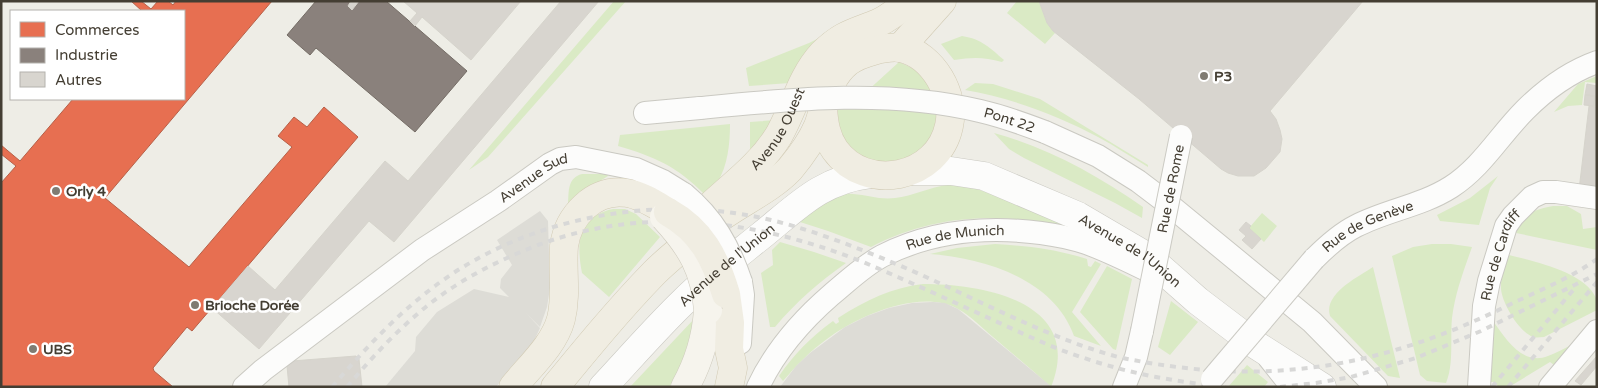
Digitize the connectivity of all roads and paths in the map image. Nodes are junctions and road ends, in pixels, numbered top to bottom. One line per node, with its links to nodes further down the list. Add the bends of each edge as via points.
1 (910, 1): 12 (main road, Avenue Ouest, via 879,22 851,32 821,56 808,74 769,149 748,174 673,240)
2 (942, 1): 3 (main road)
3 (900, 48): 5 (main road, via 873,51 848,62 831,83); 8 (main road, via 917,55 936,72 948,94 950,110 944,141 926,164)
4 (1597, 62): 18 (street, Rue de Genève, bridge, via 1564,77 1525,110 1487,156 1462,179 1427,200 1356,226 1327,245)
5 (823, 108): 9 (main road, via 826,130 835,149 856,169); 12 (main road, Avenue Ouest, via 818,127 792,167 724,213)
6 (645, 113): 28 (street, Pont 22, bridge, via 837,97 933,102 1013,120 1098,156 1138,181 1312,322)
7 (1182, 136): 25 (street, Rue de Rome, bridge, via 1142,331)
8 (913, 171): 9 (main road, via 899,175); 14 (street, Avenue de l'Union, via 951,171 984,176 1071,213 1148,257)
9 (870, 174): 22 (street, Avenue de l'Union, via 826,187 799,204 684,300)
10 (1597, 198): 29 (street, Rue de Cardiff, via 1543,192 1532,197 1506,226 1484,306)
11 (672, 208): 13 (main road, Avenue Sud, bridge, via 703,240 721,277); 19 (street, Avenue Sud, via 663,181 636,169 576,157 560,159 422,250); 20 (main road, Avenue Sud, via 627,193 610,194 596,198 572,219 564,248 561,320 553,340)
12 (656, 272): 21 (main road, Avenue Ouest)
13 (725, 295): 17 (main road, Avenue Sud, via 730,323); 23 (main road)
14 (1198, 301): 16 (street, Avenue de l'Union); 24 (street, Rue de Munich, via 1170,282 1084,242 1019,230 946,234 881,257 852,277 788,338)
15 (1597, 331): 30 (street)
16 (1256, 344): 26 (street); 27 (street, Avenue de l'Union)
17 (731, 377)
18 (1209, 383)
19 (244, 387)
20 (513, 387)
21 (555, 387)
22 (603, 387)
23 (686, 387)
24 (758, 387)
25 (1124, 387)
26 (1292, 387)
27 (1322, 387)
28 (1376, 387)
29 (1479, 387)
30 (1550, 387)

